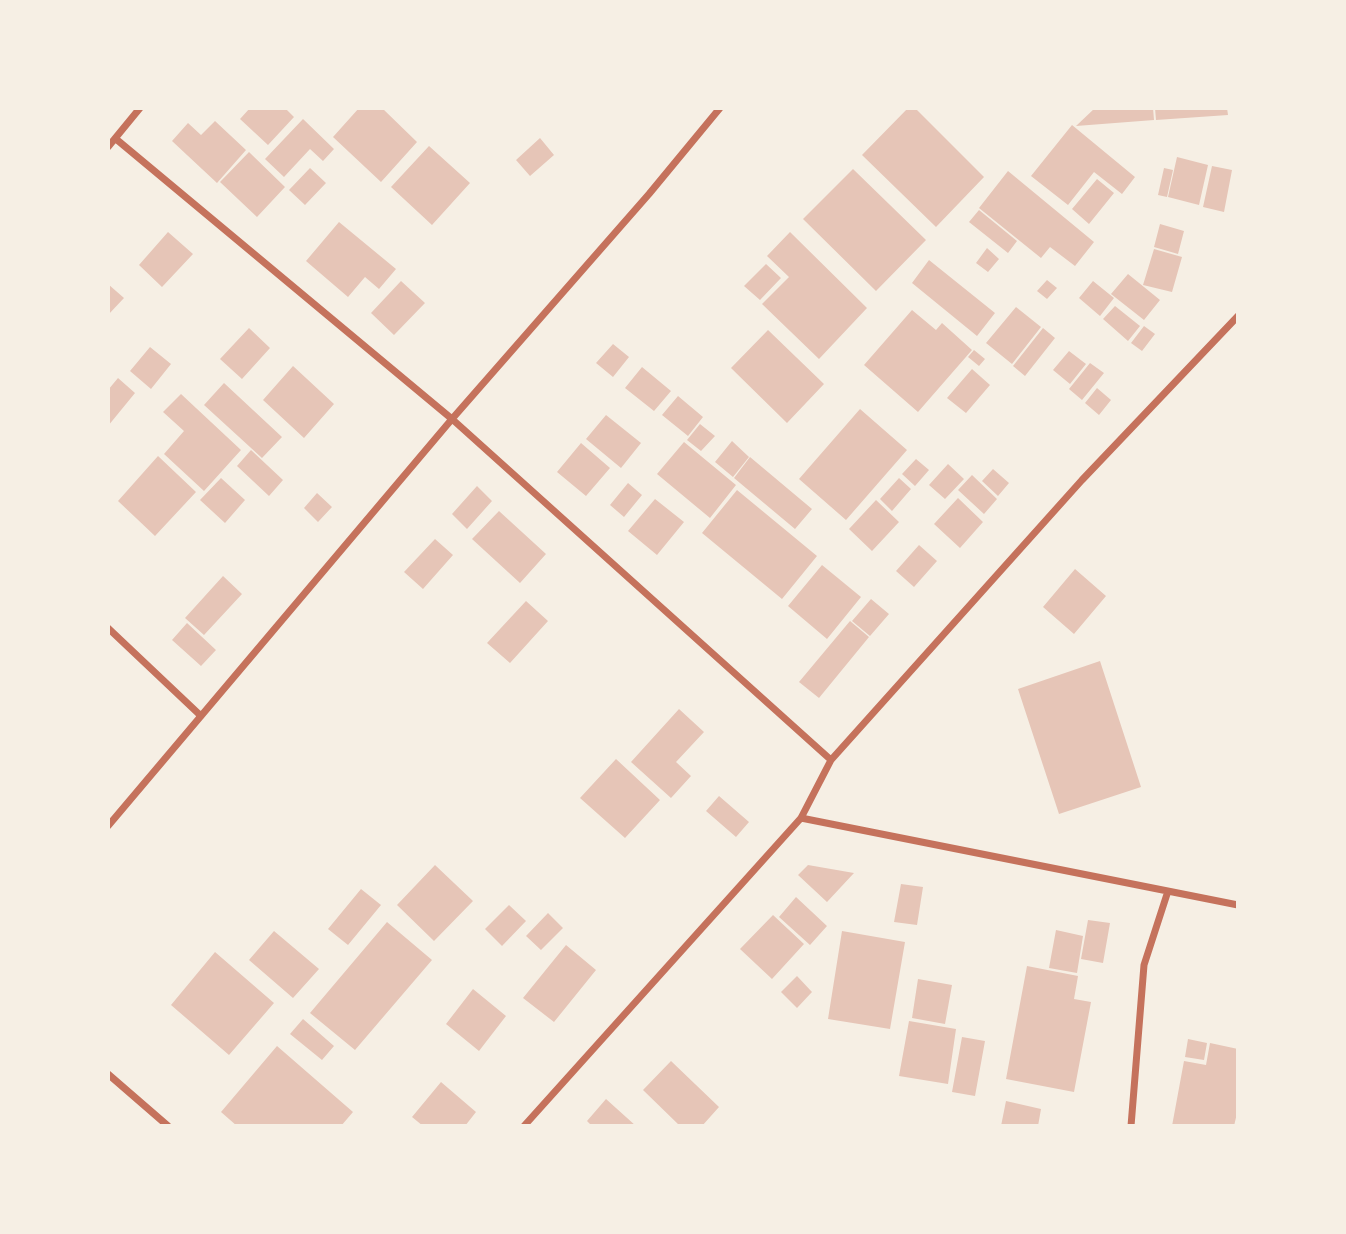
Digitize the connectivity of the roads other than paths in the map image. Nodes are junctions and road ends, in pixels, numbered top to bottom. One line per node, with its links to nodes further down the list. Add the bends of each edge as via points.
1 (140, 108): 3 (street)
2 (720, 108): 6 (street)
3 (116, 139): 4 (street); 6 (street)
4 (108, 147)
5 (1237, 316): 9 (street, via 1082,480)
6 (452, 419): 8 (street); 9 (street)
7 (108, 628): 8 (street)
8 (201, 716): 11 (street)
9 (831, 760): 10 (street)
10 (801, 818): 12 (street); 16 (street)
11 (108, 826)
12 (1168, 891): 13 (street); 17 (street, via 1144,965)
13 (1237, 905)
14 (108, 1073): 15 (street)
15 (168, 1125)
16 (524, 1125)
17 (1131, 1125)

